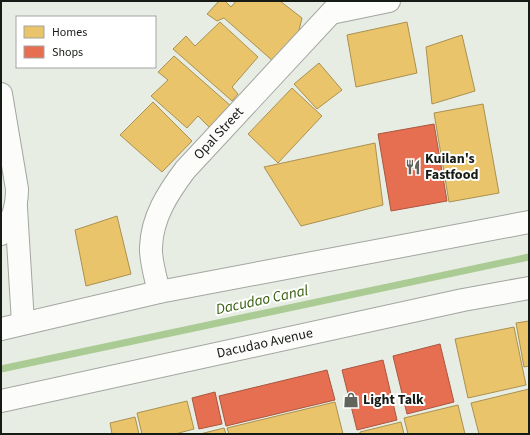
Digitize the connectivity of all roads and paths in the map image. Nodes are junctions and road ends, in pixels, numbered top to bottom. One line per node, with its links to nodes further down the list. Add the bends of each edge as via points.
1 (389, 1): 2 (main road)
2 (337, 7): 8 (main road, Opal Street, via 171,188 153,228 150,248)
3 (1, 94): 4 (main road, via 16,180)
4 (16, 207): 6 (main road, via 11,222); 9 (main road)
5 (529, 222): 8 (main road)
6 (1, 234)
7 (529, 288): 11 (main road, Dacudao Avenue, via 463,300)
8 (158, 292): 9 (main road)
9 (23, 323): 10 (main road)
10 (1, 329)
11 (1, 401)

